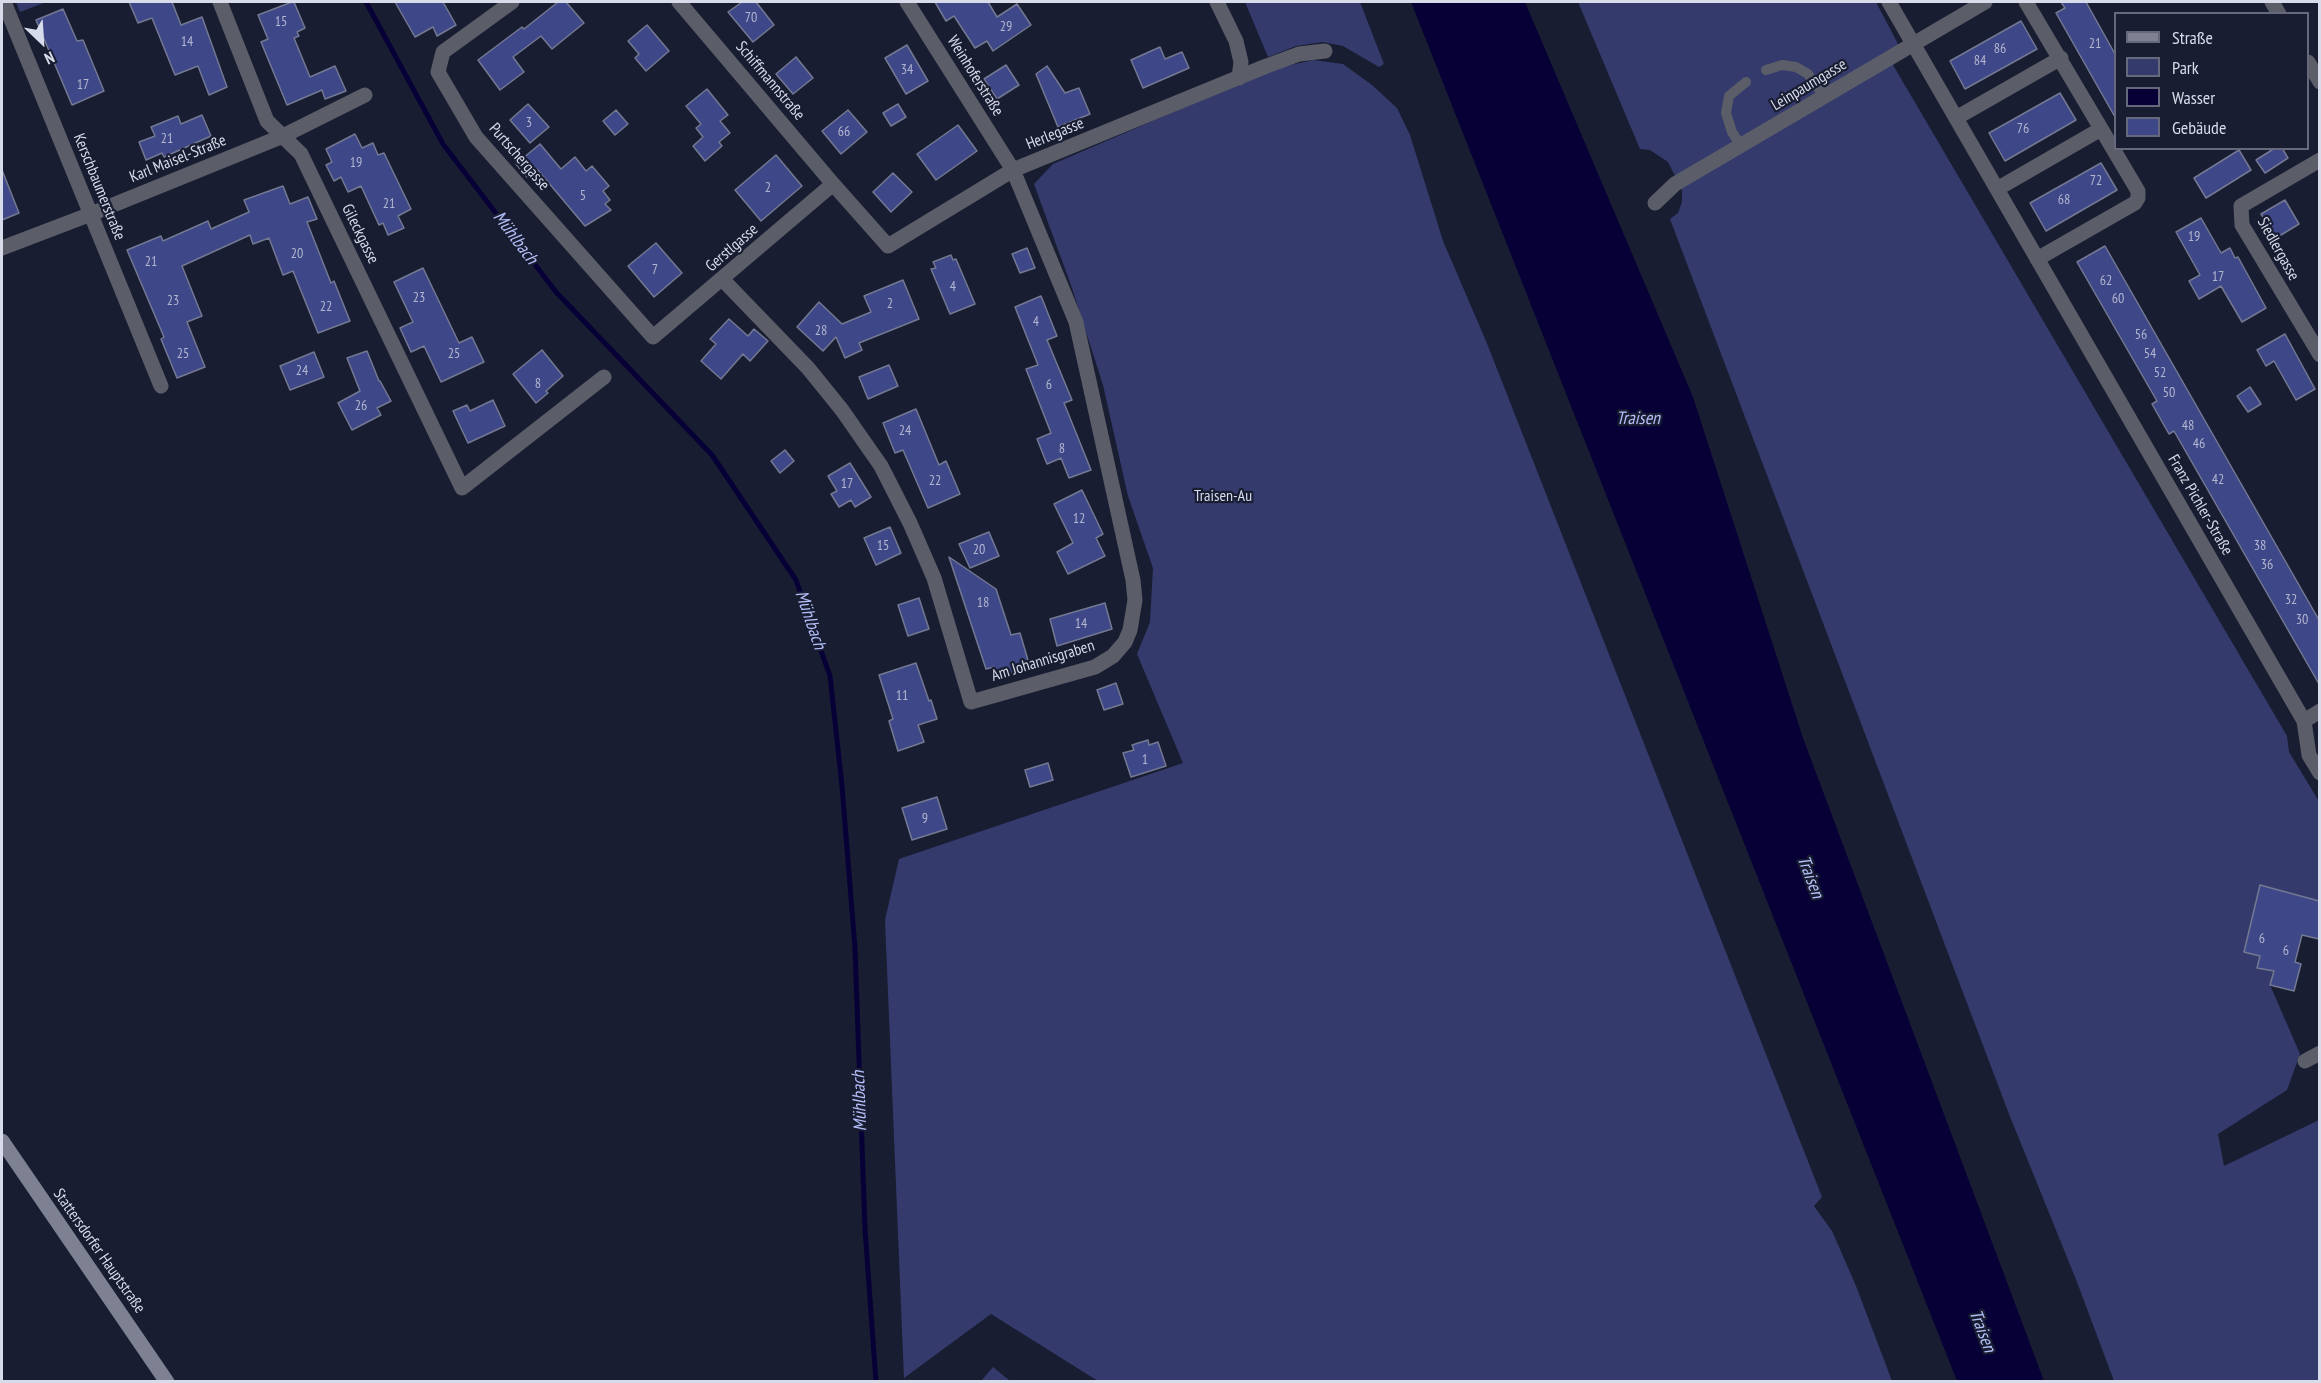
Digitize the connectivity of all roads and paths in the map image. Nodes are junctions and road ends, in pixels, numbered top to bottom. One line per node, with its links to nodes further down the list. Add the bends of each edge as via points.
1 (4, 2): 29 (street, Kerschbaumerstraße)
2 (220, 2): 22 (street, Gileckgasse, via 267,121)
3 (512, 2): 33 (street, Purtschergasse, via 443,52 438,72 476,137)
4 (679, 2): 26 (street, Schiffmannstraße)
5 (908, 2): 25 (street, Weinhoferstraße)
6 (1217, 2): 15 (street, via 1236,41)
7 (1889, 2): 10 (street, Franz Pichler-Straße)
8 (1984, 2): 10 (street, Leinpaumgasse)
9 (2026, 2): 12 (street)
10 (1912, 44): 19 (street, Leinpaumgasse); 20 (street, Franz Pichler-Straße)
11 (1325, 51): 15 (street, Herlegasse, via 1299,54)
12 (2061, 58): 20 (street); 21 (street)
13 (2309, 65): 17 (street)
14 (1766, 70): 19 (lane, via 1782,65 1796,67 1808,74)
15 (1239, 78): 25 (street, Herlegasse)
16 (1746, 82): 23 (lane, via 1729,96 1726,113)
17 (2319, 82)
18 (365, 95): 22 (street, Karl Maisel-Straße)
19 (1825, 97): 23 (street, Leinpaumgasse)
20 (1956, 118): 27 (street, Franz Pichler-Straße)
21 (2101, 129): 27 (street); 31 (street, via 2138,191 2138,198)
22 (284, 136): 29 (street, Karl Maisel-Straße); 35 (street, Gileckgasse, via 301,154 462,488)
23 (1741, 146): 28 (street, Leinpaumgasse, via 1675,184)
24 (2319, 160): 34 (street, Siedlergasse, via 2241,206 2242,225)
25 (1013, 170): 26 (street, Herlegasse, via 888,246); 32 (street, Am Johannisgraben, via 1076,322 1133,580 1135,600 1125,642 1113,656 1095,667 971,702 934,578 881,466 808,368)
26 (833, 184): 32 (street, Gerstlgasse)
27 (1997, 189): 31 (street, Franz Pichler-Straße)
28 (1656, 203)
29 (91, 214): 30 (street, Karl Maisel-Straße); 36 (street, Kerschbaumerstraße)
30 (2, 248)
31 (2037, 259): 38 (street, Franz Pichler-Straße)
32 (723, 280): 33 (street, Gerstlgasse)
33 (653, 337)
34 (2319, 355)
35 (604, 377)
36 (161, 386)
37 (2319, 711): 38 (street)
38 (2304, 721): 39 (street, Franz Pichler-Straße, via 2309,755)
39 (2319, 773)
40 (2319, 1053): 41 (street)
41 (2305, 1061)
42 (2, 1141): 43 (main road, Stattersdorfer Hauptstraße)
43 (167, 1382)

